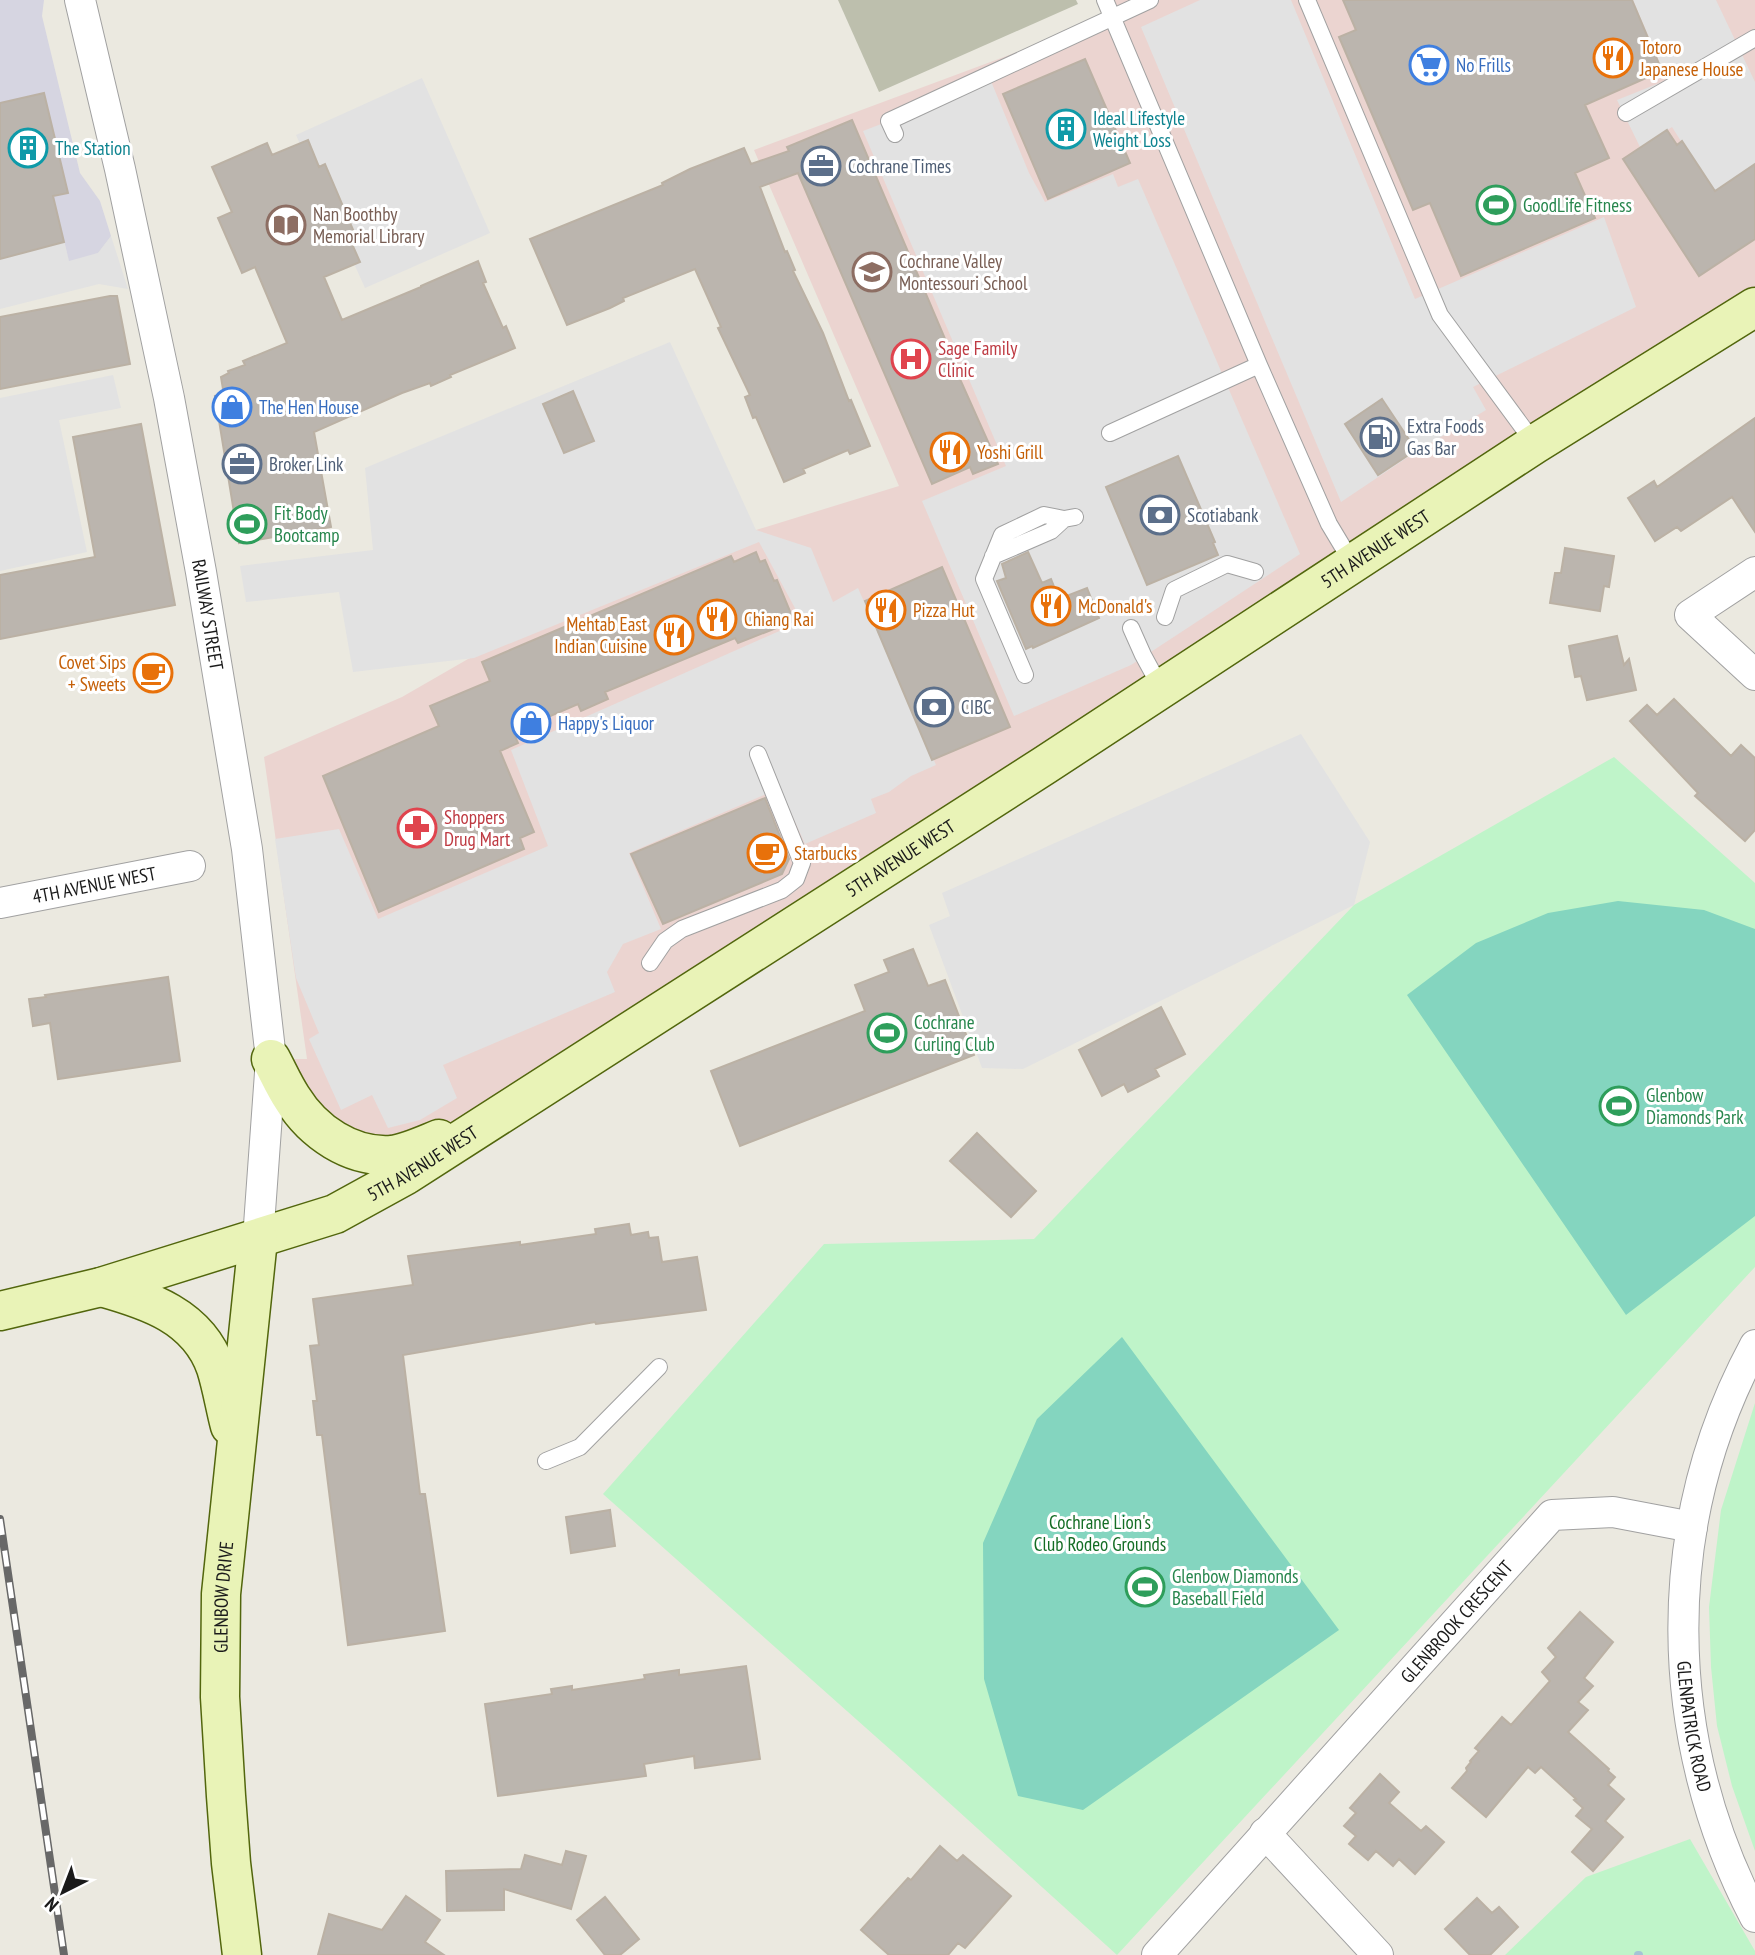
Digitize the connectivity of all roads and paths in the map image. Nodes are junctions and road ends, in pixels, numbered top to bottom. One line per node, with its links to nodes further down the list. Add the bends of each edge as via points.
1 (80, 0): 26 (street, RAILWAY STREET, via 169,398 201,572 247,849)
2 (1105, 0): 5 (lane)
3 (1150, 0): 5 (lane)
4 (1307, 0): 12 (lane, via 1440,315)
5 (1112, 16): 8 (lane, via 889,121); 10 (lane)
6 (1755, 38): 7 (lane)
7 (1626, 113)
8 (895, 134)
9 (1755, 307): 12 (street, 5TH AVENUE WEST)
10 (1259, 365): 11 (lane); 14 (lane, via 1329,524)
11 (1110, 433)
12 (1535, 444): 14 (street, 5TH AVENUE WEST)
13 (1070, 518): 19 (lane, via 993,556 984,579)
14 (1353, 564): 21 (street, 5TH AVENUE WEST)
15 (1255, 572): 17 (lane, via 1227,564 1174,590)
16 (1755, 572): 20 (street, via 1690,615)
17 (1165, 617)
18 (1130, 628): 21 (lane)
19 (1025, 675)
20 (1755, 675)
21 (1161, 688): 27 (street, 5TH AVENUE WEST)
22 (758, 754): 25 (lane, via 802,863 796,879 782,890 682,929 665,941)
23 (190, 866): 24 (street, 4TH AVENUE WEST)
24 (0, 903)
25 (650, 963)
26 (271, 1059): 27 (street, via 293,1100 319,1129 342,1145 368,1154 394,1155 424,1146); 28 (street, RAILWAY STREET)
27 (499, 1114): 28 (street, 5TH AVENUE WEST, via 406,1175 335,1214)
28 (258, 1239): 29 (street, 5TH AVENUE WEST); 33 (street, GLENBOW DRIVE)
29 (101, 1287): 30 (street, 5TH AVENUE WEST); 33 (street, via 161,1307 185,1323 205,1345)
30 (0, 1311)
31 (1755, 1345): 35 (street, GLENPATRICK ROAD, via 1716,1435)
32 (659, 1367): 34 (lane, via 580,1447)
33 (236, 1451): 38 (street, GLENBOW DRIVE, via 221,1594 220,1697)
34 (546, 1461)
35 (1692, 1527): 36 (street, GLENBROOK CRESCENT, via 1613,1512 1552,1515); 37 (street, GLENPATRICK ROAD, via 1684,1611 1688,1712 1714,1819)
36 (1265, 1833): 39 (street, GLENBROOK CRESCENT); 40 (street)
37 (1755, 1917)
38 (242, 1955)
39 (1157, 1955)
40 (1378, 1955)

